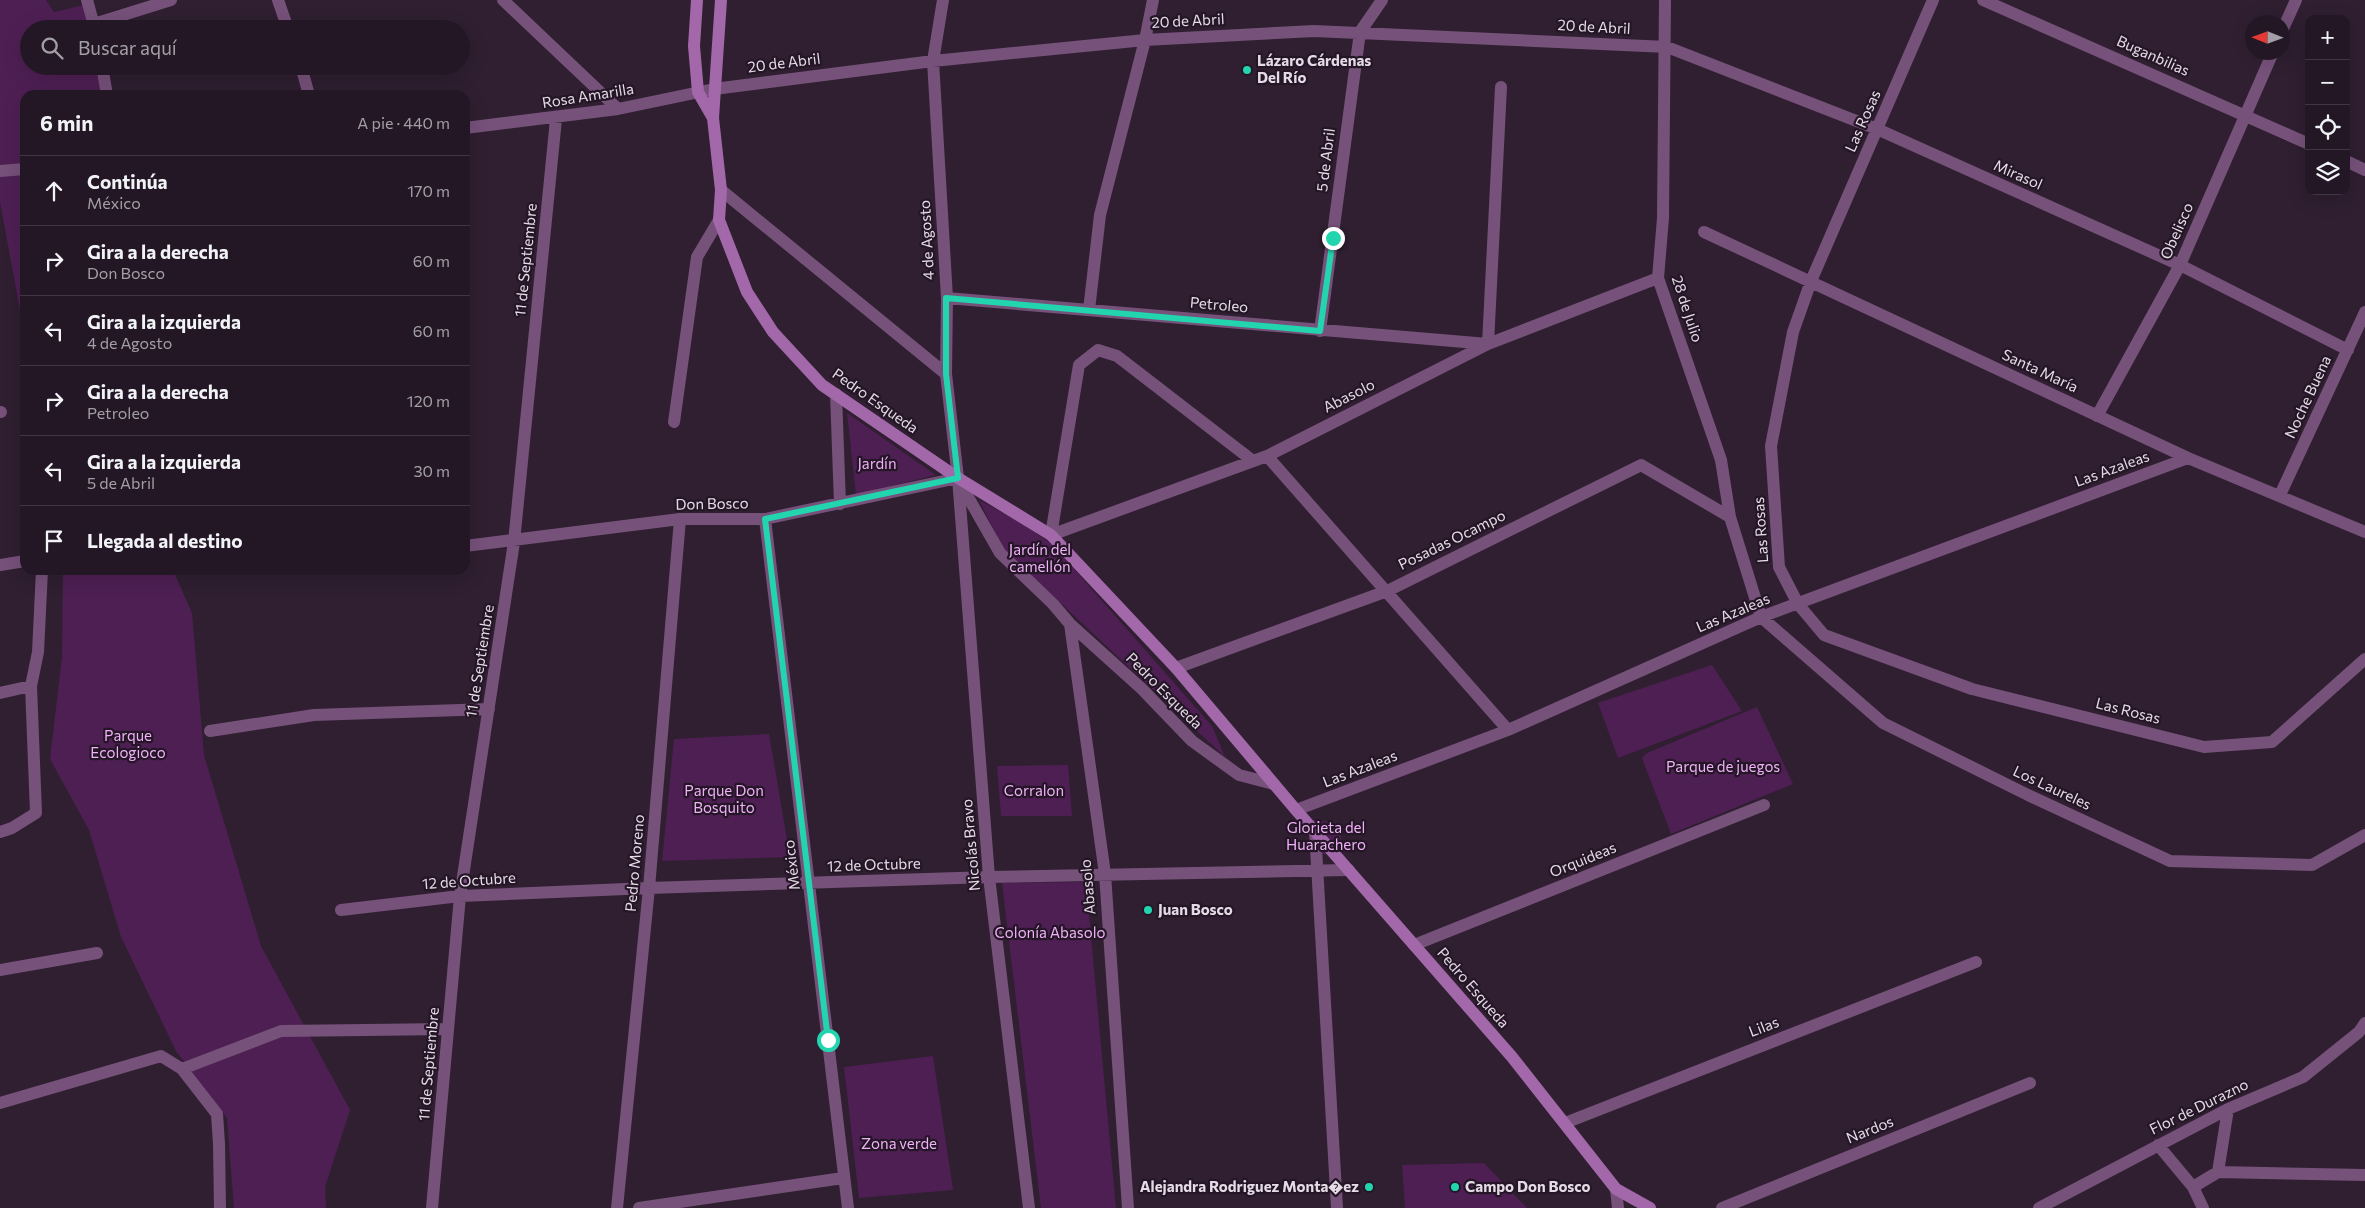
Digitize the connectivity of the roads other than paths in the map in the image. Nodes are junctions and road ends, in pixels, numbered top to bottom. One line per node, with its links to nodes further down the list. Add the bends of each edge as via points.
1 (87, 0): 15 (street)
2 (171, 0): 16 (street)
3 (278, 0): 17 (street)
4 (503, 0): 30 (street)
5 (697, 0): 29 (street, Pedro Esqueda, via 694,46)
6 (721, 0): 26 (street, Pedro Esqueda)
7 (943, 0): 22 (street, 4 de Agosto)
8 (1153, 0): 19 (street)
9 (1382, 0): 18 (street, 5 de Abril)
10 (1665, 0): 20 (street, 28 de Julio)
11 (1933, 0): 35 (street, Las Rosas)
12 (1983, 0): 31 (street, Buganbilias)
13 (2296, 0): 14 (street)
14 (2289, 15)
15 (93, 20)
16 (113, 20)
17 (285, 20)
18 (1360, 32): 19 (street, 20 de Abril, via 1314,31); 20 (street, 20 de Abril); 50 (street, 5 de Abril)
19 (1145, 40): 22 (street, 20 de Abril); 48 (street, via 1100,215)
20 (1667, 47): 35 (street, Mirasol); 45 (street, 28 de Julio, via 1663,218)
21 (2270, 60): 31 (street, Obelisco)
22 (933, 61): 26 (street, 20 de Abril); 47 (street, 4 de Agosto)
23 (104, 75): 27 (street)
24 (303, 75): 28 (street)
25 (1501, 87): 51 (street)
26 (714, 89): 29 (street, Rosa Amarilla); 33 (street, Pedro Esqueda)
27 (106, 90)
28 (308, 90)
29 (698, 92): 30 (street, Rosa Amarilla); 33 (street, Pedro Esqueda)
30 (618, 109): 32 (street, Rosa Amarilla)
31 (2246, 114): 36 (street, Buganbilias); 44 (street, Obelisco)
32 (556, 118): 34 (street, Rosa Amarilla); 68 (street, 11 de Septiembre)
33 (713, 118): 41 (street, Pedro Esqueda)
34 (470, 127)
35 (1876, 129): 44 (street, Mirasol); 46 (street, Las Rosas)
36 (2305, 142)
37 (2350, 163): 39 (street)
38 (20, 169): 40 (street)
39 (2365, 170)
40 (0, 171)
41 (721, 190): 42 (street, Pedro Esqueda); 53 (street)
42 (720, 220): 54 (street, Pedro Esqueda, via 747,292 773,332 822,385); 56 (street, via 697,257)
43 (1704, 232): 46 (street, Santa María)
44 (2180, 265): 52 (street, Mirasol); 55 (street, Obelisco)
45 (1658, 278): 51 (street, Abasolo); 63 (street, 28 de Julio, via 1721,460)
46 (1811, 281): 55 (street, Santa María); 74 (street, Las Rosas, via 1793,332 1771,446 1778,567)
47 (946, 298): 48 (street, Petroleo); 53 (street, 4 de Agosto)
48 (1089, 310): 50 (street, Petroleo)
49 (2365, 312): 52 (street, Noche Buena)
50 (1320, 331): 51 (street, Petroleo)
51 (1488, 344): 57 (street, Abasolo)
52 (2348, 350): 61 (street, Noche Buena)
53 (946, 374): 60 (street, 4 de Agosto)
54 (836, 394): 60 (street, Pedro Esqueda); 62 (street)
55 (2096, 416): 58 (street, Santa María)
56 (674, 422)
57 (1267, 456): 59 (street, Abasolo); 73 (street)
58 (2188, 458): 61 (street, Santa María); 74 (street, Las Azaleas)
59 (1253, 461): 67 (street, Abasolo); 67 (street, via 1117,356 1098,350 1079,365)
60 (958, 478): 62 (street, Don Bosco); 67 (street, Pedro Esqueda); 76 (street, Pedro Esqueda, via 1000,553); 93 (street, Nicolás Bravo)
61 (2280, 495): 66 (street, Santa María)
62 (840, 504): 65 (street, Don Bosco)
63 (1730, 517): 73 (street, Posadas Ocampo, via 1641,465); 75 (street, 28 de Julio)
64 (680, 519): 65 (street, Don Bosco); 68 (street, Don Bosco); 95 (street, Pedro Moreno)
65 (765, 519): 94 (street, México)
66 (2365, 532)
67 (1051, 534): 78 (street, Pedro Esqueda)
68 (514, 542): 69 (street, Don Bosco); 81 (street, 11 de Septiembre)
69 (470, 546)
70 (20, 562): 71 (street)
71 (0, 565)
72 (42, 575): 79 (street, via 38,652)
73 (1387, 591): 78 (street, Posadas Ocampo); 82 (street)
74 (1798, 604): 75 (street, Las Azaleas); 77 (street, Las Rosas, via 1824,635 1972,689 2204,747 2272,742)
75 (1761, 617): 82 (street, Las Azaleas); 89 (street, Los Laureles, via 1883,723 2170,861 2312,865)
76 (1070, 624): 84 (street, Pedro Esqueda, via 1142,689 1192,741 1239,775); 92 (street, Abasolo)
77 (2365, 659)
78 (1176, 668): 84 (street, Pedro Esqueda)
79 (31, 686): 80 (street); 88 (street, via 36,813)
80 (0, 693)
81 (489, 709): 83 (street, via 314,715); 96 (street, 11 de Septiembre)
82 (1508, 730): 86 (street, Las Azaleas)
83 (210, 731)
84 (1274, 784): 86 (street, Pedro Esqueda)
85 (1764, 804): 98 (street, Orquideas)
86 (1296, 810): 87 (street, Pedro Esqueda)
87 (1315, 831): 90 (street); 91 (street, Pedro Esqueda)
88 (0, 832)
89 (2365, 835)
90 (1317, 870): 91 (street, 12 de Octubre); 92 (street, 12 de Octubre); 122 (street)
91 (1349, 870): 98 (street, Pedro Esqueda)
92 (1105, 874): 93 (street, 12 de Octubre); 121 (street, Abasolo)
93 (989, 877): 94 (street, 12 de Octubre); 120 (street, Nicolás Bravo)
94 (810, 884): 95 (street, 12 de Octubre); 112 (street, México)
95 (649, 888): 96 (street, 12 de Octubre); 117 (street, Pedro Moreno)
96 (460, 896): 97 (street, 12 de Octubre); 103 (street, 11 de Septiembre)
97 (341, 910)
98 (1414, 945): 108 (street, Pedro Esqueda, via 1512,1057)
99 (97, 953): 101 (street)
100 (1976, 962): 108 (street, Lilas)
101 (0, 970)
102 (2365, 1024): 107 (street, Flor de Durazno, via 2303,1077)
103 (448, 1029): 104 (street, via 281,1031); 116 (street, 11 de Septiembre)
104 (182, 1069): 106 (street, via 161,1056); 115 (street, via 217,1114)
105 (2030, 1083): 125 (street, Nardos)
106 (0, 1103)
107 (2228, 1109): 109 (street, Flor de Durazno); 110 (street)
108 (1564, 1123): 114 (street, Pedro Esqueda)
109 (2158, 1145): 113 (street); 126 (street, Flor de Durazno)
110 (2218, 1172): 111 (street); 113 (street)
111 (2365, 1175)
112 (844, 1178): 118 (street); 119 (street, México)
113 (2193, 1187): 127 (street)
114 (1616, 1189): 123 (street); 124 (street, Pedro Esqueda)
115 (220, 1208)
116 (432, 1208)
117 (616, 1208)
118 (639, 1208)
119 (848, 1208)
120 (1029, 1208)
121 (1128, 1208)
122 (1337, 1208)
123 (1618, 1208)
124 (1650, 1208)
125 (1722, 1208)
126 (2038, 1208)
127 (2203, 1208)

